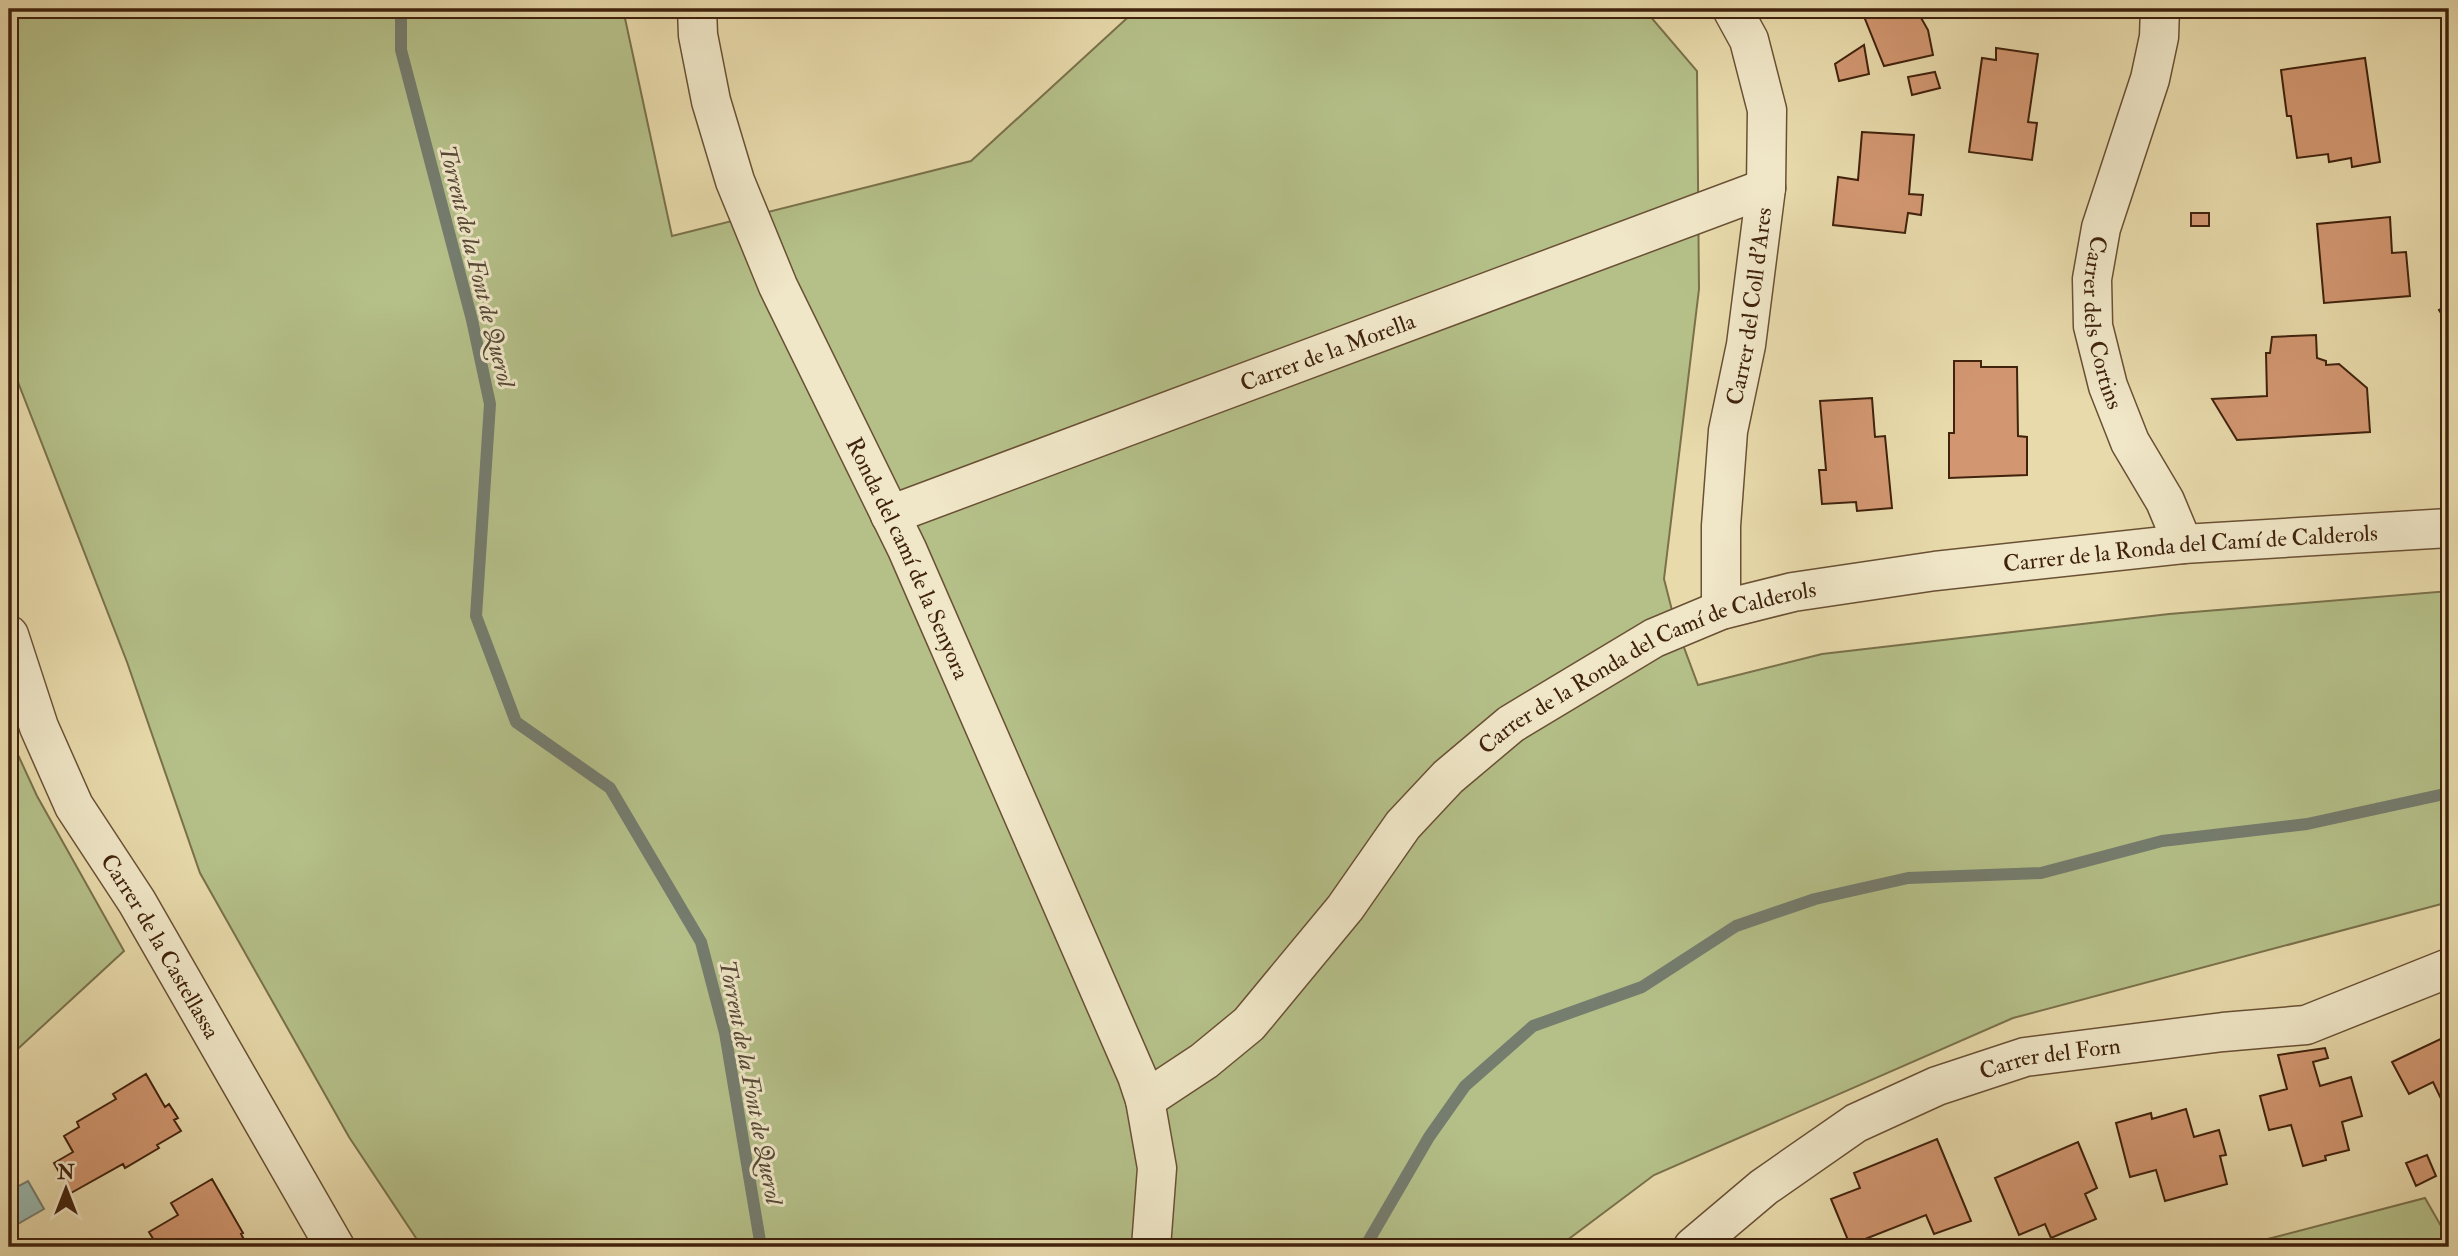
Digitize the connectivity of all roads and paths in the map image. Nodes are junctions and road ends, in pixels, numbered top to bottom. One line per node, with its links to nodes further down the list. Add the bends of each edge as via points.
1 (696, 9): 5 (street, Ronda del camí de la Senyora, via 711,101 735,181 778,286)
2 (1732, 9): 4 (street, Carrer del Coll d'Ares, via 1749,40 1767,110)
3 (2160, 9): 7 (street, Carrer dels Cortins, via 2150,79 2101,228 2092,279 2093,326 2108,386 2130,442 2165,501)
4 (1766, 188): 5 (street, Carrer de la Morella); 8 (street, Carrer del Coll d'Ares, via 1746,345 1728,431)
5 (890, 515): 11 (street, Ronda del camí de la Senyora)
6 (2449, 528): 7 (street, Carrer de la Ronda del Camí de Calderols)
7 (2183, 544): 8 (street, Carrer de la Ronda del Camí de Calderols, via 1922,573 1793,592)
8 (1721, 610): 11 (street, Carrer de la Ronda del Camí de Calderols, via 1654,638 1511,724 1448,777 1403,825 1345,908 1249,1024)
9 (9, 635): 12 (street, Carrer de la Castellassa, via 38,727 74,806 137,902)
10 (2449, 968): 14 (street, Carrer del Forn, via 2306,1026 2025,1057 1937,1086 1856,1123 1765,1187)
11 (1145, 1100): 13 (street, via 1157,1168)
12 (335, 1247)
13 (1151, 1247)
14 (1693, 1247)

